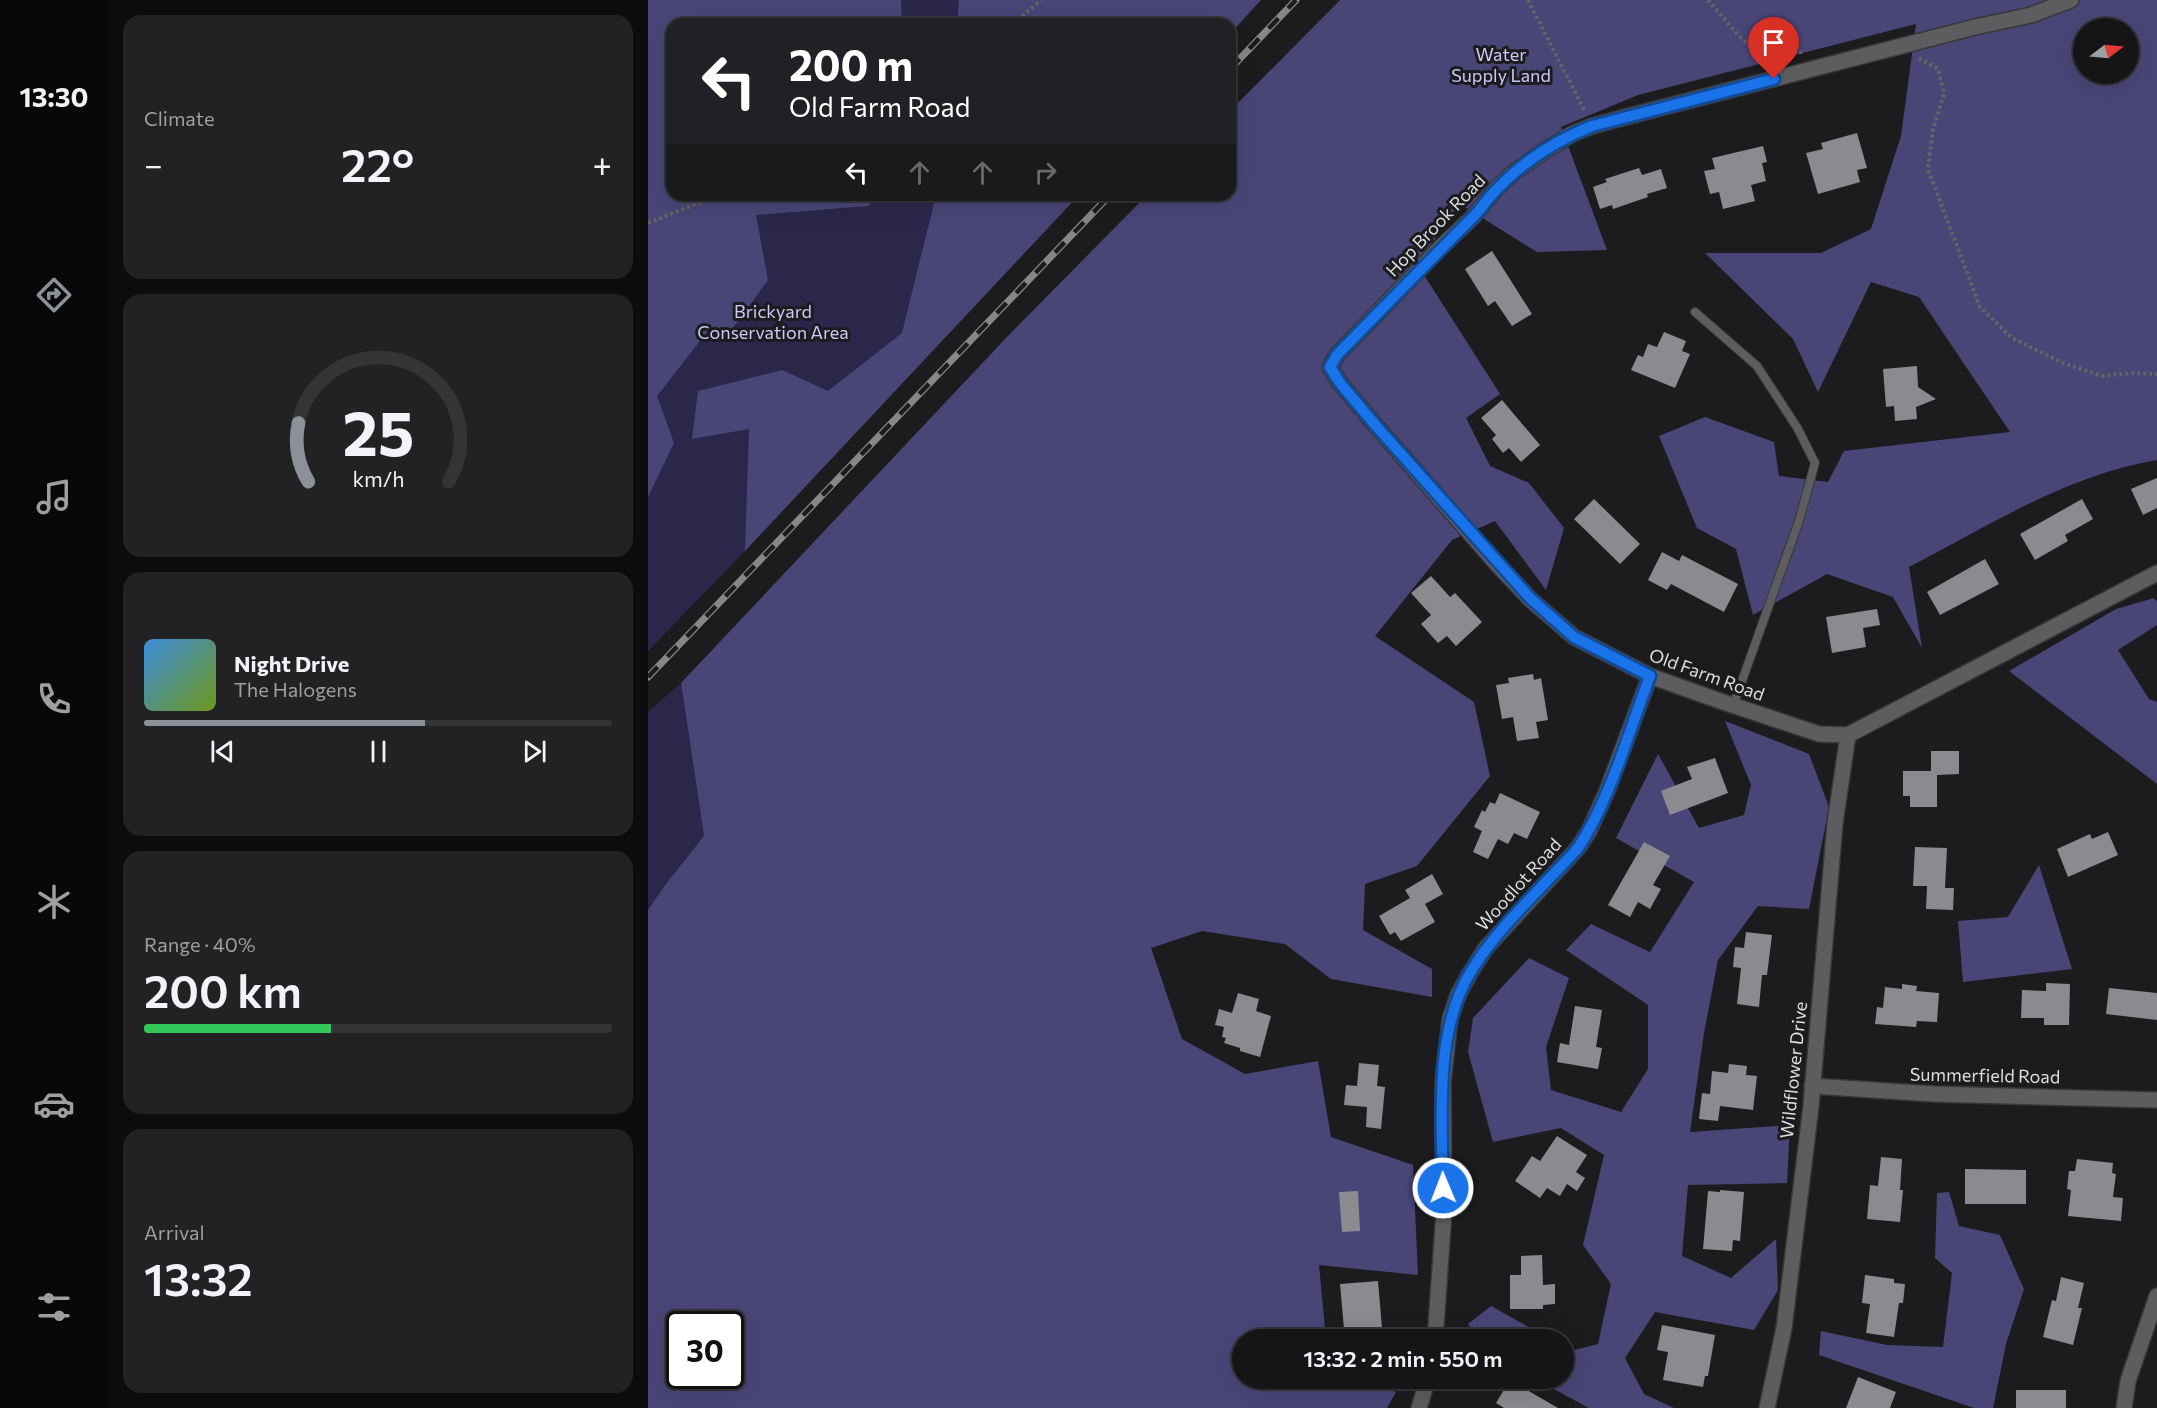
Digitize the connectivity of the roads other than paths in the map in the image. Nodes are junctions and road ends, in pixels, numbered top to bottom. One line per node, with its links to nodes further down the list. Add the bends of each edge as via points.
1 (2071, 0): 3 (street, Hop Brook Road, via 2031,15 1899,46 1572,134 1497,188 1337,355)
2 (1695, 312): 6 (lane, via 1757,366 1815,463 1799,521)
3 (1330, 367): 5 (street, Old Farm Road, via 1377,427 1530,598 1574,637)
4 (2157, 573): 7 (street)
5 (1650, 676): 6 (street, Old Farm Road); 11 (street, Woodlot Road, via 1589,831 1573,854 1486,948 1466,980 1450,1019 1443,1082 1444,1212)
6 (1733, 706): 7 (street, Old Farm Road, via 1819,734)
7 (1848, 735): 8 (street, Wildflower Drive, via 1835,823)
8 (1812, 1086): 9 (street, Summerfield Road, via 1934,1094); 14 (street, Wildflower Drive, via 1784,1328)
9 (2157, 1100)
10 (2157, 1296): 15 (street, via 2128,1381)
11 (1436, 1329)
12 (1425, 1389): 13 (street)
13 (1419, 1408)
14 (1767, 1408)
15 (2124, 1408)

